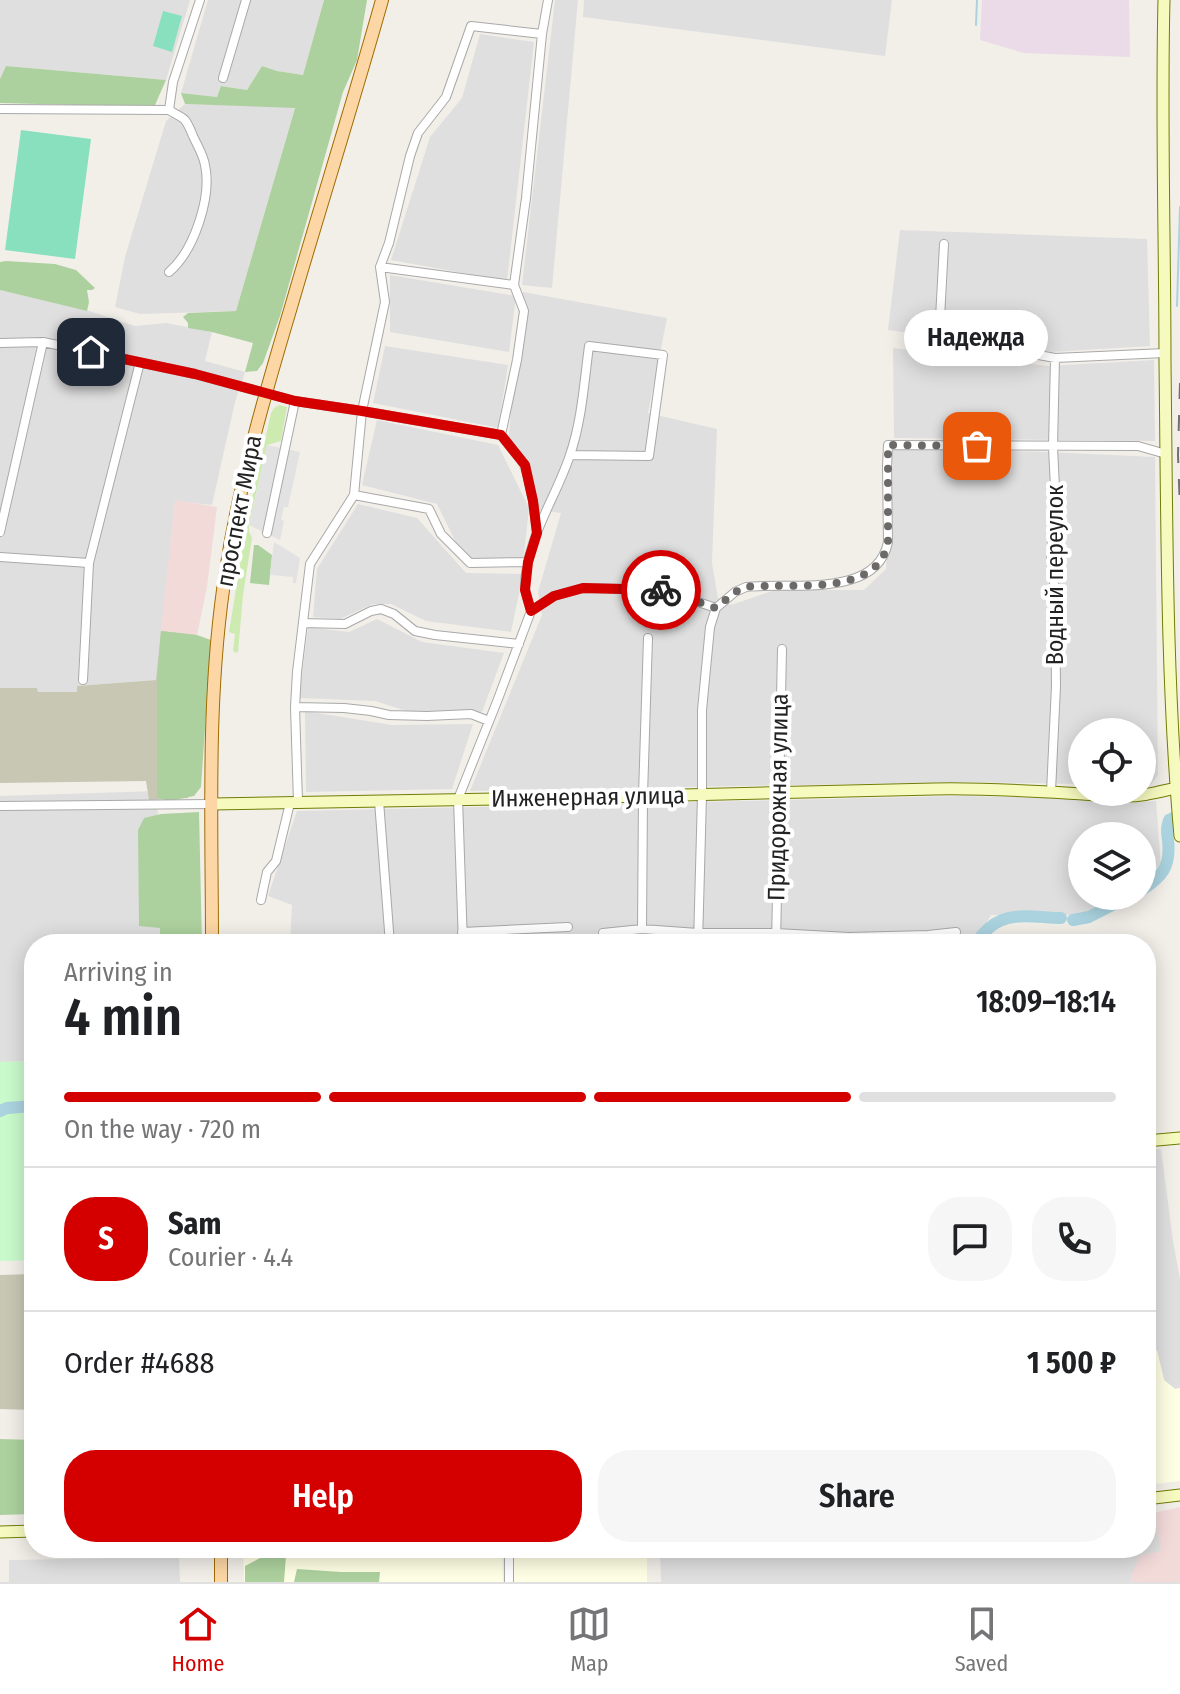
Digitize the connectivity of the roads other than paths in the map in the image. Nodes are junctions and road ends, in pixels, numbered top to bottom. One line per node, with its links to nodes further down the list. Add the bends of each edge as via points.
1 (200, 0): 9 (street)
2 (246, 0): 7 (street)
3 (382, 0): 19 (main road, проспект Мира)
4 (548, 0): 6 (street)
5 (1164, 0): 16 (street)
6 (542, 34): 11 (street, via 471,26 446,97 418,133); 13 (street)
7 (223, 78)
8 (0, 109): 9 (street)
9 (169, 110): 12 (street, via 186,120 206,178 197,226)
10 (944, 244): 17 (street, via 939,337)
11 (380, 267): 13 (street); 21 (street, via 385,302)
12 (169, 272)
13 (514, 285): 22 (street, via 524,311)
14 (43, 342): 15 (street); 18 (street); 27 (street)
15 (0, 343)
16 (1165, 353): 17 (street); 24 (street)
17 (1055, 358): 23 (street, Водный переулок)
18 (140, 362): 19 (street); 32 (street)
19 (265, 394): 20 (street); 50 (main road, проспект Мира, via 244,473 219,618)
20 (295, 401): 21 (street); 28 (street)
21 (362, 411): 22 (street); 26 (street)
22 (501, 435): 29 (street, via 525,465)
23 (1053, 447): 24 (street, via 1138,446); 33 (street, via 888,445 888,542 876,567 847,582 746,587); 44 (street, Водный переулок, via 1056,686)
24 (1166, 454): 42 (street)
25 (570, 455): 25 (street, via 589,346 663,355 649,456); 29 (street)
26 (354, 495): 31 (street, via 429,509 441,534 470,563); 35 (street, via 310,564)
27 (0, 532)
28 (267, 533)
29 (537, 533): 31 (street)
30 (0, 557): 32 (street)
31 (528, 562): 34 (street, via 525,590)
32 (89, 563): 39 (street)
33 (716, 608): 34 (street, via 679,590 583,588 554,596); 46 (street, via 702,710)
34 (531, 611): 37 (street)
35 (303, 623): 37 (street, via 345,624 381,609 415,631); 40 (street)
36 (648, 638): 45 (street)
37 (519, 644): 41 (street)
38 (782, 649): 43 (street, Придорожная улица)
39 (83, 680)
40 (295, 707): 41 (street, via 389,715 471,714); 49 (street)
41 (489, 721): 47 (street)
42 (1176, 788): 44 (street, Инженерная улица, via 1123,796); 52 (street)
43 (780, 792): 44 (street, Инженерная улица); 46 (street, Инженерная улица); 60 (street, Придорожная улица)
44 (1051, 792)
45 (643, 795): 46 (street, Инженерная улица); 47 (street, Инженерная улица); 55 (street)
46 (702, 795): 59 (street)
47 (458, 799): 48 (street, Инженерная улица); 56 (street)
48 (379, 801): 49 (street, Инженерная улица); 62 (street)
49 (294, 803): 50 (street, Инженерная улица); 53 (street)
50 (212, 804): 51 (street, Инженерная улица); 61 (main road, проспект Мира)
51 (0, 806)
52 (1180, 836)
53 (261, 900)
54 (568, 927): 56 (street)
55 (642, 929): 58 (street); 59 (street)
56 (462, 932)
57 (956, 932): 64 (street)
58 (603, 933)
59 (698, 933): 60 (street)
60 (776, 933): 63 (street)
61 (212, 934)
62 (389, 934)
63 (794, 934)
64 (937, 934)
65 (1180, 1138): 66 (street)
66 (1156, 1140)
67 (1180, 1495): 68 (street)
68 (1156, 1498)
69 (24, 1531): 70 (street)
70 (0, 1532)
71 (221, 1558): 73 (main road)
72 (509, 1558): 74 (street)
73 (221, 1582)
74 (509, 1582)

